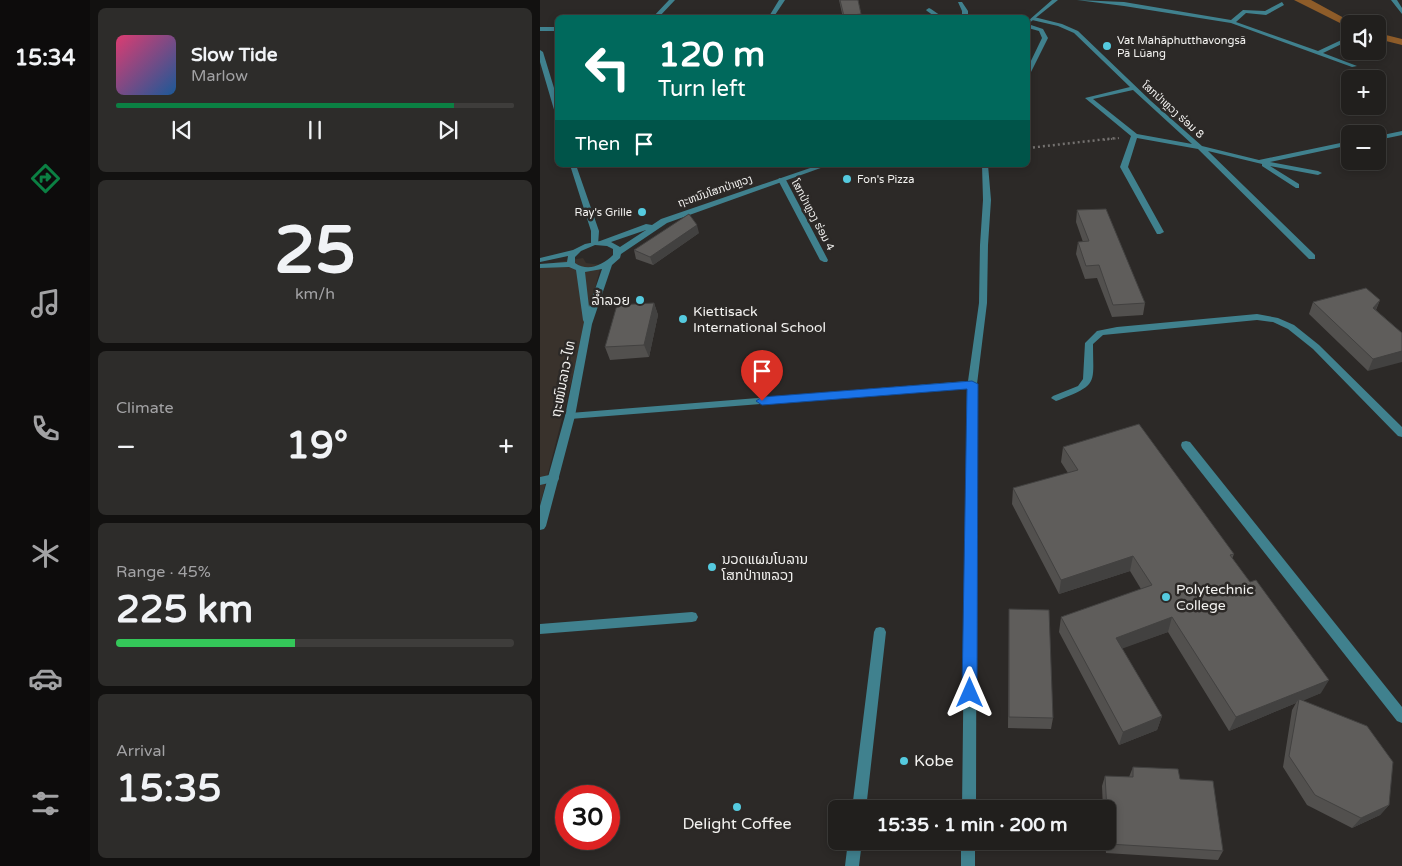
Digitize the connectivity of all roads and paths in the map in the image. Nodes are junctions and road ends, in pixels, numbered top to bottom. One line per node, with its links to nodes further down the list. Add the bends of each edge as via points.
1 (672, 0): 10 (street)
2 (782, 0): 11 (street)
3 (1055, 0): 14 (street)
4 (1080, 0): 15 (street)
5 (1394, 0): 9 (street)
6 (960, 3): 13 (street)
7 (1282, 4): 15 (street, via 1266,13 1245,11)
8 (929, 10): 12 (street)
9 (1402, 12)
10 (657, 15)
11 (772, 15)
12 (937, 15)
13 (965, 15)
14 (1030, 22)
15 (1232, 22): 22 (street)
16 (1030, 23): 25 (street, ໂສກປ່າຫຼວງ ຮ່ອມ 8, via 1060,25 1076,32)
17 (1030, 24): 24 (street, via 1039,28 1045,38)
18 (540, 29): 19 (street)
19 (555, 29)
20 (1341, 42): 22 (street)
21 (540, 52): 26 (street)
22 (1318, 53): 23 (street)
23 (1354, 66)
24 (1030, 68)
25 (1134, 88): 28 (street, via 1088,98); 31 (street, ໂສກປ່າຫຼວງ ຮ່ອມ 8)
26 (555, 103)
27 (1402, 133): 29 (street)
28 (1135, 136): 31 (street); 32 (path); 41 (street, via 1124,167)
29 (1386, 136)
30 (1341, 145): 33 (street, ໂສກປ່າຫຼວງ ຮ່ອມ 8)
31 (1200, 147): 33 (street, ໂສກປ່າຫຼວງ ຮ່ອມ 8); 45 (street)
32 (1030, 148)
33 (1259, 162): 37 (street); 39 (street)
34 (574, 167): 42 (street)
35 (820, 167): 38 (street, ຖະຫນົນໂສກປ່າຫຼວງ)
36 (986, 167): 53 (street, via 983,303)
37 (1318, 173)
38 (782, 180): 40 (street, ຖະຫນົນໂສກປ່າຫຼວງ); 47 (street, ໂສກປ່າຫຼວງ ຮ່ອມ 4)
39 (1296, 186)
40 (664, 221): 42 (street); 44 (street, ຖະຫນົນໂສກປ່າຫຼວງ)
41 (1160, 232)
42 (598, 243): 43 (street); 44 (street, via 613,246)
43 (574, 252): 46 (street); 48 (street)
44 (618, 252): 49 (street, ຖະຫນົນໂສກປ່າຫຼວງ)
45 (1312, 257)
46 (540, 260)
47 (824, 260)
48 (571, 264): 50 (street); 51 (street)
49 (608, 264): 51 (street); 52 (street, ຖະໜົນລາວ-ໄທ)
50 (540, 266)
51 (580, 269): 52 (street, ຖະໜົນລາວ-ໄທ)
52 (588, 324): 55 (street, ຖະໜົນລາວ-ໄທ)
53 (972, 384): 55 (street); 66 (street)
54 (1056, 398): 56 (street, via 1081,388 1088,380 1089,343 1100,333 1258,317 1291,327 1316,347)
55 (570, 416): 58 (street, ຖະໜົນລາວ-ໄທ)
56 (1402, 433)
57 (1186, 445): 64 (street)
58 (554, 478): 59 (street); 60 (street, ຖະໜົນລາວ-ໄທ)
59 (540, 481)
60 (540, 526)
61 (692, 616): 62 (street)
62 (540, 629)
63 (880, 632): 65 (street)
64 (1402, 717)
65 (860, 800)
66 (968, 800)
67 (854, 850): 69 (street)
68 (968, 850): 70 (street)
69 (852, 866)
70 (968, 866)

